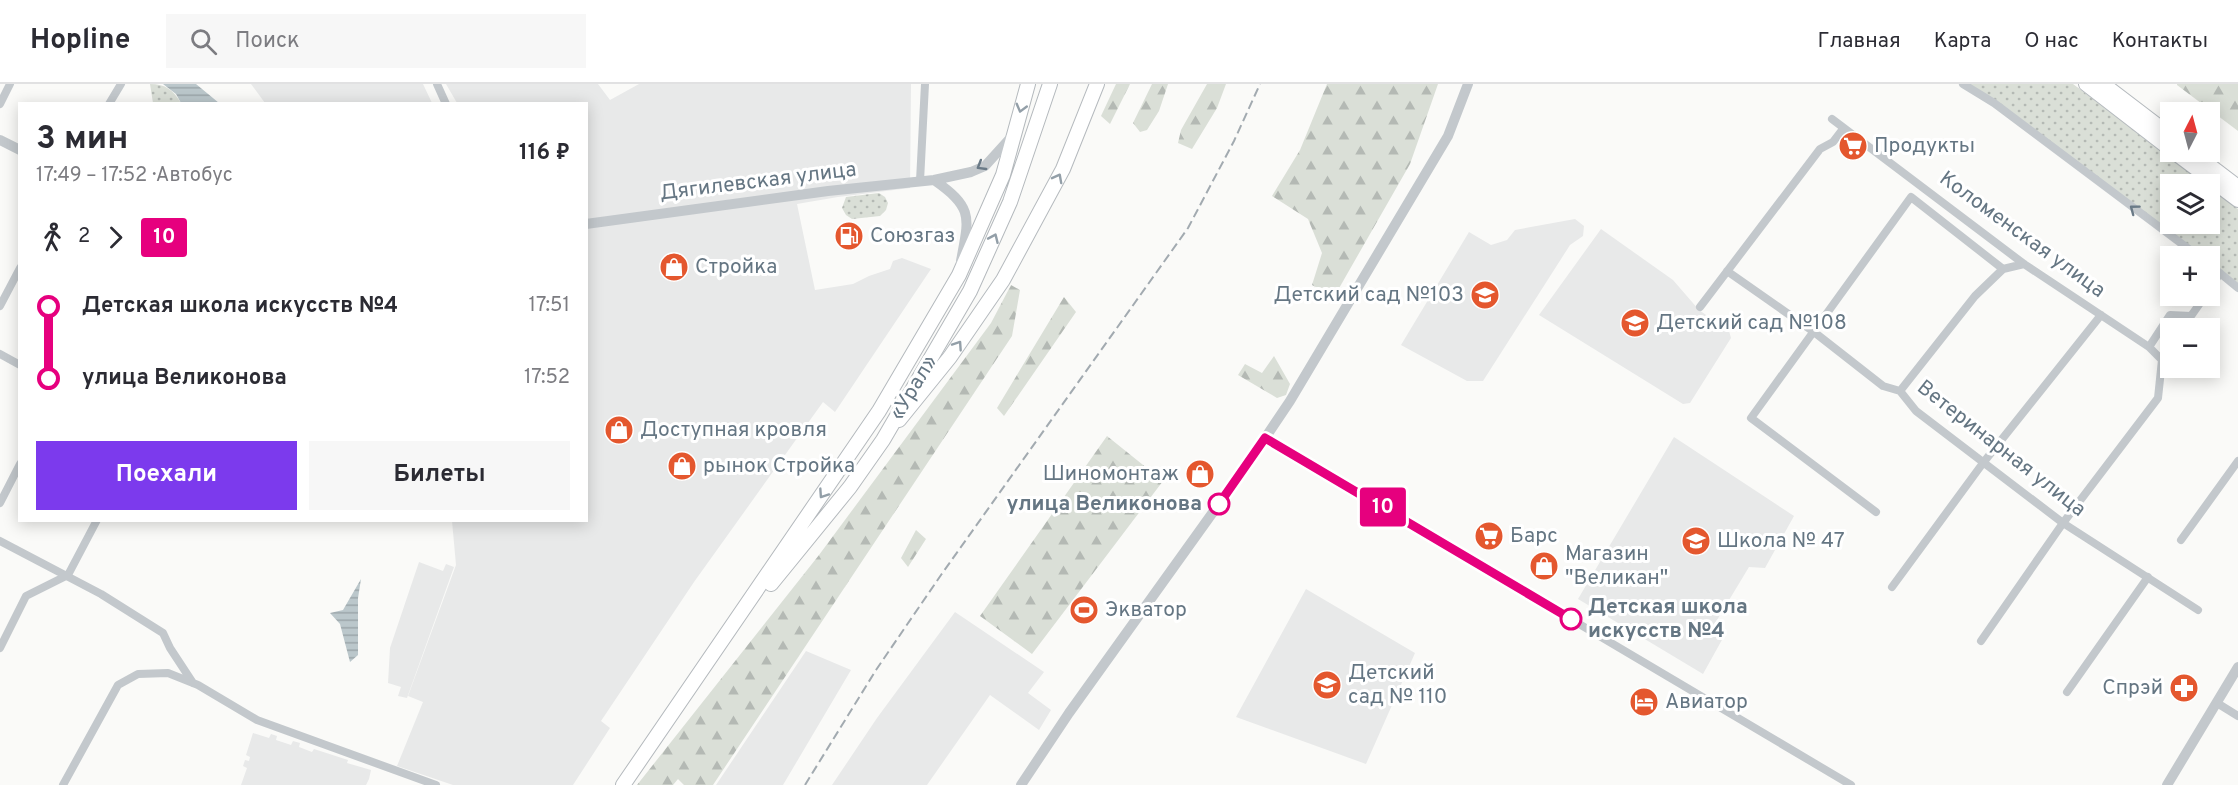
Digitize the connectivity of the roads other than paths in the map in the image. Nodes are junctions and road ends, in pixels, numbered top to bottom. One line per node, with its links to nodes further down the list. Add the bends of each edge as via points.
1 (10, 84): 14 (street)
2 (121, 84): 12 (street)
3 (437, 84): 13 (street)
4 (925, 84): 25 (street)
5 (1028, 84): 18 (main road, «Урал», one-way to 18)
6 (1050, 84): 47 (main road, «Урал», one-way to 6, via 970,291 1010,202)
7 (1097, 84): 47 (main road, one-way to 7, via 950,357 1003,280 1064,169)
8 (1468, 84): 46 (street, via 1448,136)
9 (1963, 84): 29 (street, one-way to 9)
10 (2086, 84): 20 (main road)
11 (2103, 84): 16 (main road)
12 (110, 102)
13 (445, 102)
14 (0, 104)
15 (1832, 119): 17 (street, Коломенская улица)
16 (2160, 127)
17 (1843, 129): 30 (street, Коломенская улица); 32 (street, via 1833,142 1820,149)
18 (1015, 133): 24 (street, Дягилевская улица, one-way to 24, via 985,166); 35 (main road, «Урал», via 1004,175)
19 (0, 140): 21 (street)
20 (2160, 141)
21 (18, 149)
22 (2187, 162): 27 (main road)
23 (2205, 162): 26 (main road)
24 (934, 180): 25 (street, Дягилевская улица); 35 (street, via 965,209 968,222)
25 (920, 181): 28 (street, Дягилевская улица)
26 (2238, 187)
27 (2238, 200)
28 (588, 224)
29 (2185, 246)
30 (2024, 264): 31 (street); 40 (street, Коломенская улица)
31 (2003, 269): 41 (street, via 1911,197); 45 (street, via 1975,296)
32 (1727, 271): 39 (street); 41 (street, Ветеринарная улица)
33 (18, 272): 37 (street)
34 (2220, 273): 36 (street)
35 (959, 275): 63 (main road, «Урал», one-way to 63, via 879,411)
36 (2238, 288)
37 (0, 306)
38 (2198, 306): 42 (street, via 2191,316 2170,315)
39 (1700, 307)
40 (2101, 315): 42 (street, Коломенская улица); 49 (street)
41 (1814, 332): 45 (street, Ветеринарная улица, via 1883,386); 52 (street, via 1751,418)
42 (2149, 347): 54 (street, Коломенская улица, via 2162,360 2158,398)
43 (0, 354): 44 (street)
44 (18, 364)
45 (1900, 392): 49 (street, Ветеринарная улица, via 1917,411)
46 (1265, 438): 72 (street); 73 (street)
47 (883, 440): 63 (main road, «Урал», via 850,487)
48 (2238, 461): 55 (street)
49 (1983, 463): 54 (street, Ветеринарная улица); 59 (street)
50 (18, 468): 51 (street)
51 (0, 503)
52 (1876, 512)
53 (96, 522): 57 (street)
54 (2063, 523): 58 (street, Ветеринарная улица); 61 (street)
55 (2181, 540)
56 (0, 541): 57 (street)
57 (68, 575): 62 (street, via 26,596); 65 (street, via 163,633)
58 (2148, 577): 60 (street, Ветеринарная улица); 66 (street)
59 (1892, 587)
60 (2198, 610)
61 (1981, 640)
62 (0, 648)
63 (713, 655): 71 (main road, «Урал»)
64 (2238, 667): 67 (street)
65 (193, 683): 69 (street, via 168,673 138,674 118,685); 70 (street, via 257,720)
66 (2067, 692)
67 (2217, 703): 68 (street); 74 (street)
68 (2238, 716)
69 (63, 785)
70 (436, 785)
71 (623, 785)
72 (1021, 785)
73 (1851, 785)
74 (2167, 785)

